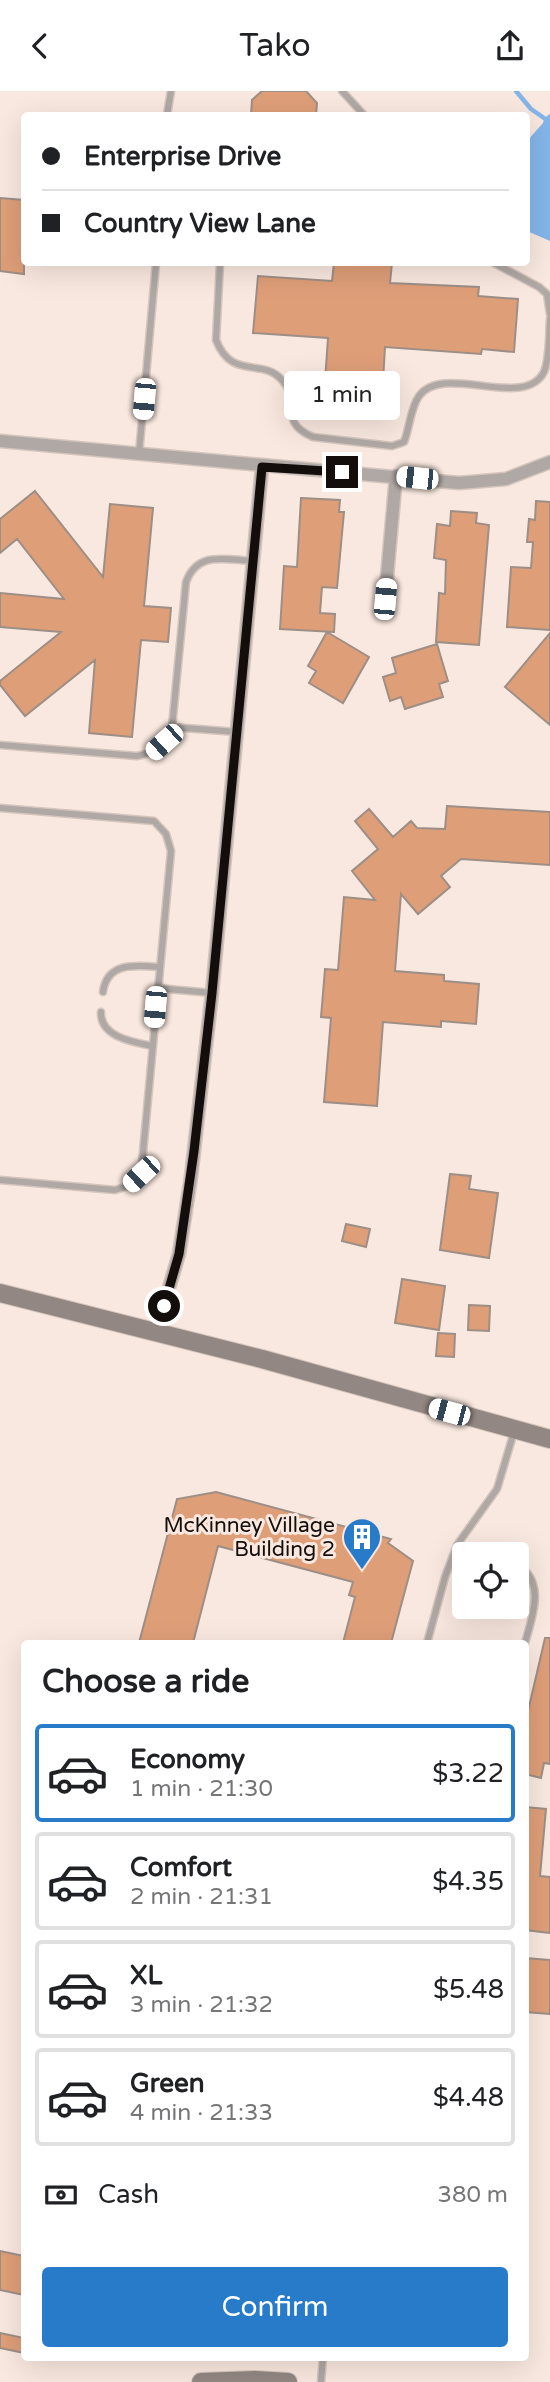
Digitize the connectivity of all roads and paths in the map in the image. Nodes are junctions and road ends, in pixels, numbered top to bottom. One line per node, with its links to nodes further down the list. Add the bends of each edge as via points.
1 (171, 91): 3 (lane)
2 (342, 91): 4 (lane)
3 (168, 112)
4 (361, 112)
5 (156, 266): 10 (lane)
6 (220, 266): 8 (lane, via 216,340 220,351 240,366 273,372 281,378 291,397 295,426 313,437 392,446 404,442 413,408 433,386 529,385 546,368)
7 (500, 266): 8 (lane, via 547,294)
8 (550, 316)
9 (0, 441): 10 (street)
10 (139, 454): 12 (street)
11 (550, 462): 13 (street, via 506,479 460,483)
12 (262, 467): 13 (street); 14 (street)
13 (396, 476): 15 (street)
14 (254, 561): 16 (lane, via 210,559 190,570); 17 (street)
15 (385, 599)
16 (172, 727): 17 (lane); 18 (lane, via 151,753 136,755)
17 (238, 733): 23 (street)
18 (0, 744)
19 (0, 808): 20 (lane, via 154,821 166,834 170,851)
20 (159, 967): 21 (lane); 22 (lane, via 120,967 110,974)
21 (157, 988): 23 (lane); 25 (lane)
22 (103, 992)
23 (212, 993): 28 (street, via 179,1254)
24 (101, 1012): 25 (lane, via 107,1029 117,1036)
25 (152, 1046): 26 (lane, via 141,1174 128,1186 108,1189)
26 (0, 1180)
27 (0, 1293): 28 (main road)
28 (156, 1332): 29 (main road)
29 (514, 1430): 30 (main road); 31 (lane, via 497,1489)
30 (550, 1439)
31 (459, 1542)
32 (452, 1558): 34 (lane)
33 (529, 1575): 35 (lane, via 536,1597)
34 (428, 1640)
35 (526, 1640)
36 (323, 2361): 39 (lane)
37 (201, 2382): 38 (main road)
38 (288, 2382)
39 (321, 2382)

